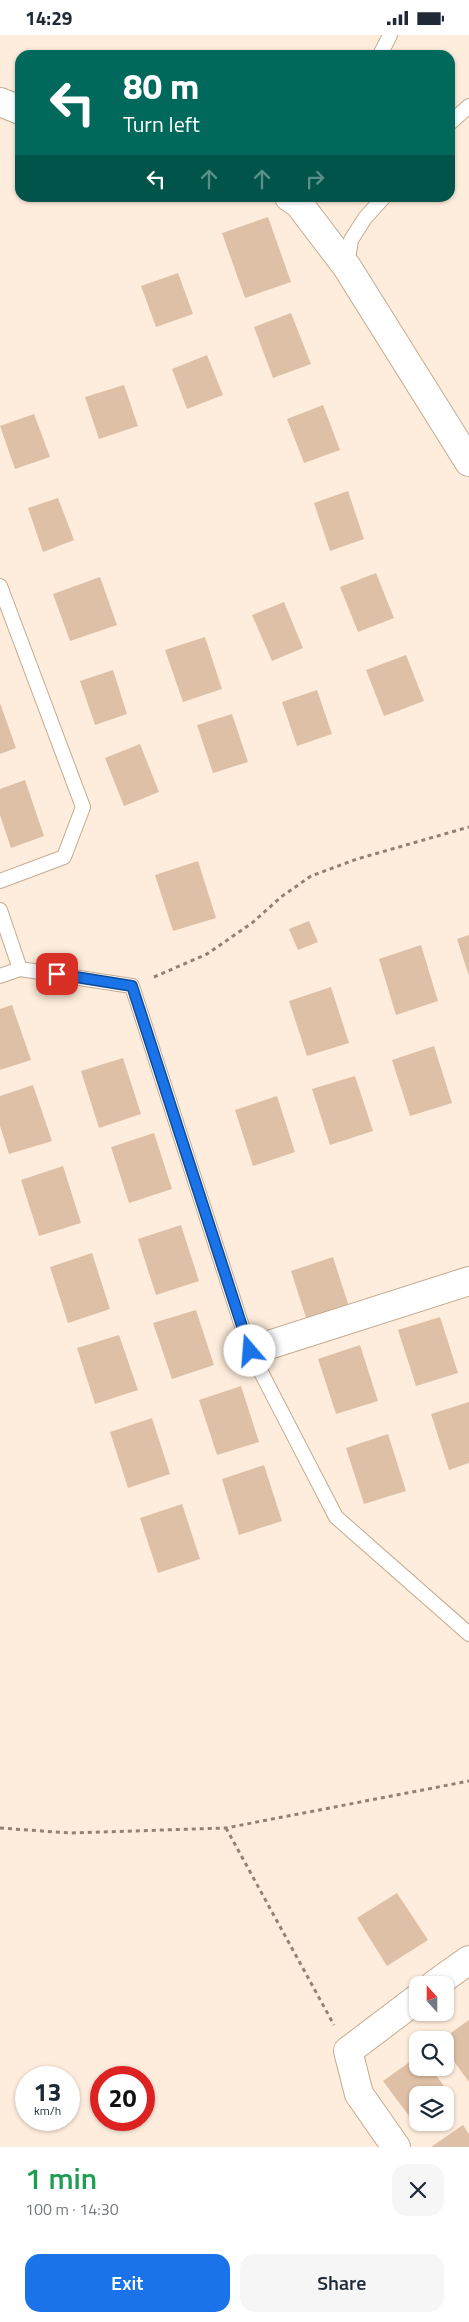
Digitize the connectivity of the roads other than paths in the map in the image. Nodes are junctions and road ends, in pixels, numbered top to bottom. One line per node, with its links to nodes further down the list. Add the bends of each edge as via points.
1 (390, 35): 2 (lane)
2 (382, 50)
3 (0, 102): 5 (street)
4 (469, 106): 6 (lane)
5 (15, 109)
6 (455, 119)
7 (298, 202): 9 (street)
8 (379, 202): 9 (lane, via 351,240)
9 (347, 267): 10 (street)
10 (469, 461)
11 (0, 586): 12 (lane, via 83,807 64,857)
12 (0, 881)
13 (0, 910): 14 (lane)
14 (20, 969): 15 (lane); 17 (lane, via 132,986)
15 (0, 975)
16 (469, 1281): 17 (street)
17 (250, 1351): 18 (lane, via 336,1517)
18 (469, 1633)
19 (469, 1960): 20 (street)
20 (447, 1976)
21 (409, 2005): 22 (street, via 348,2051 359,2095)
22 (396, 2147)

